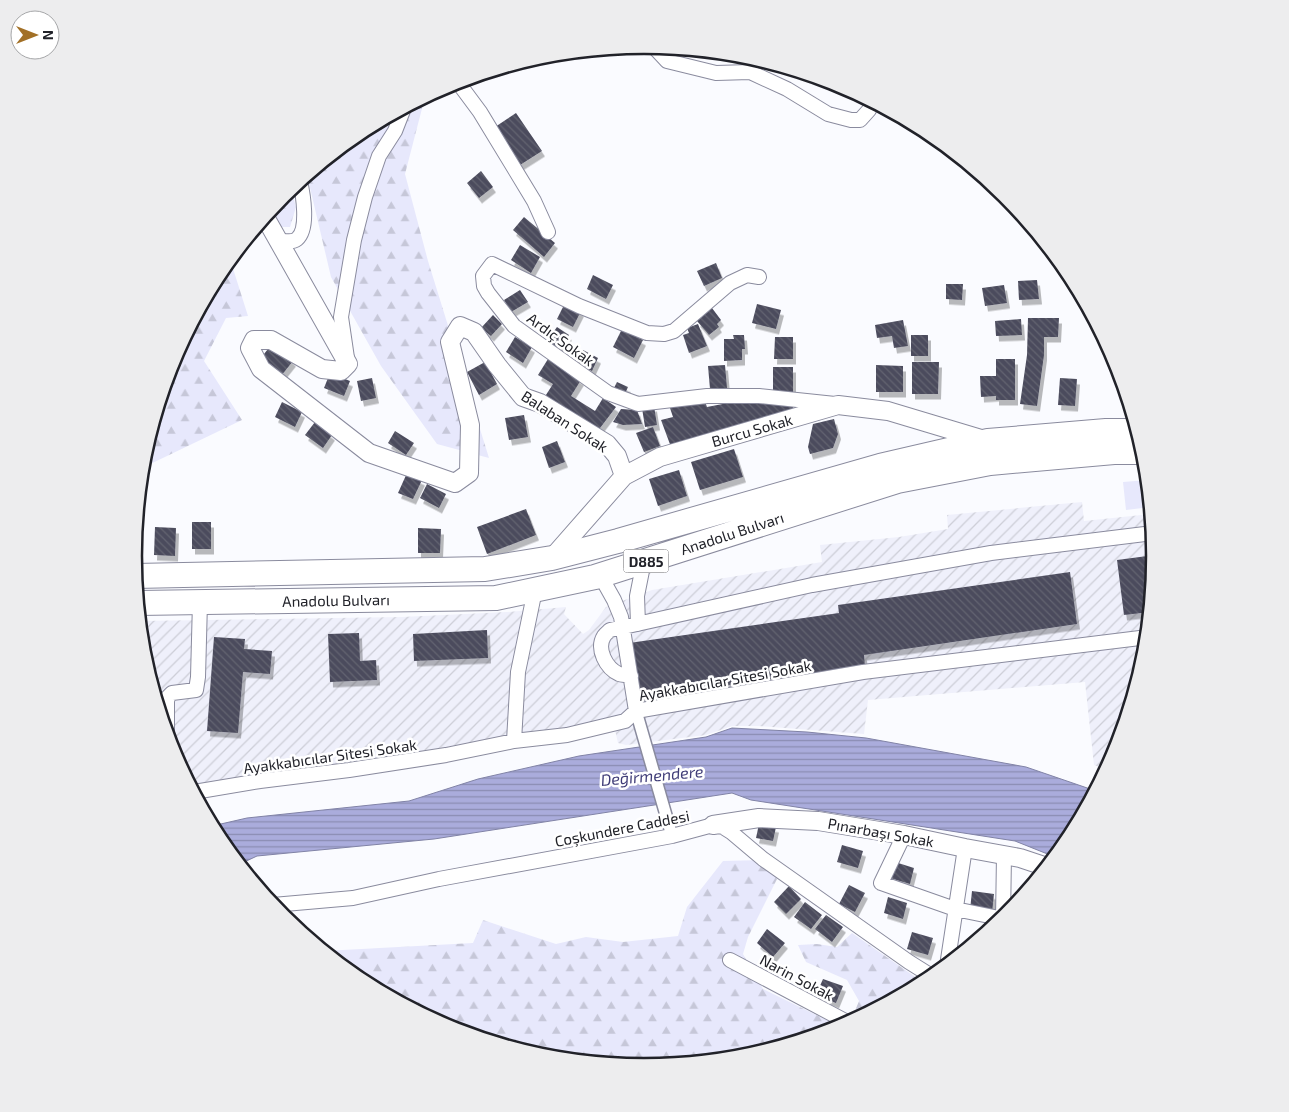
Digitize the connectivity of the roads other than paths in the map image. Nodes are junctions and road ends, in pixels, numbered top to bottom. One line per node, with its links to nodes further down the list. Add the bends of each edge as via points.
1 (661, 55): 3 (street, via 667,61 716,73 750,72 787,89 828,114 851,120 860,120)
2 (462, 88): 7 (street, via 534,201)
3 (870, 108)
4 (400, 117): 10 (street, via 379,156 354,240 341,317)
5 (302, 189): 8 (street, via 304,216 301,232 297,239)
6 (269, 223): 8 (street)
7 (548, 232)
8 (278, 240): 10 (street)
9 (759, 277): 11 (street, Ardıç Sokak, via 747,275 730,283 674,331 664,334 647,333 596,313 492,264 483,276 488,293 514,326 615,396 638,404 707,396 759,396)
10 (348, 364): 15 (street, Balaban Sokak, via 341,371 322,368 271,340 254,340 250,348 262,369 369,453 455,483 469,473 470,425 450,342 460,326 474,332 523,397 540,403 607,444 617,456)
11 (838, 405): 13 (street, Burcu Sokak, via 888,411); 15 (street, Burcu Sokak, via 660,457)
12 (1131, 431): 13 (highway, Anadolu Bulvarı / D885)
13 (988, 441): 17 (highway, Anadolu Bulvarı / D885, via 880,466)
14 (1136, 452): 18 (highway, Anadolu Bulvarı / D885, via 990,463 897,481)
15 (624, 476): 17 (street, Burcu Sokak)
16 (1146, 534): 24 (street, via 991,553 812,585)
17 (552, 558): 20 (highway, Anadolu Bulvarı / D885, via 485,569)
18 (644, 561): 19 (highway, Anadolu Bulvarı / D885); 24 (street, via 637,596)
19 (600, 575): 21 (highway, Anadolu Bulvarı / D885); 25 (street, via 614,600)
20 (143, 576)
21 (536, 590): 22 (highway, Anadolu Bulvarı / D885, via 496,598); 30 (street, via 518,672)
22 (200, 602): 23 (highway, Anadolu Bulvarı / D885); 28 (street, via 196,690 172,693 167,698)
23 (145, 603)
24 (638, 624): 25 (street)
25 (623, 628): 27 (street); 27 (street, via 610,630 604,636 604,659 610,668)
26 (1140, 637): 29 (street, Ayakkabıcılar Sitesi Sokak, via 863,672)
27 (631, 676): 29 (street)
28 (167, 711)
29 (636, 711): 30 (street, Ayakkabıcılar Sitesi Sokak, via 625,721 605,726 568,735); 33 (street)
30 (514, 741): 31 (street, Ayakkabıcılar Sitesi Sokak, via 446,756)
31 (201, 791)
32 (713, 825): 33 (street, Coşkundere Caddesi); 34 (street, Pınarbaşı Sokak, via 759,818 818,821); 44 (street, Coşkundere Caddesi, via 731,832 770,864)
33 (671, 832): 38 (street, Coşkundere Caddesi, via 353,898)
34 (904, 835): 35 (street, Pınarbaşı Sokak); 40 (street, via 881,883)
35 (965, 848): 36 (street, Pınarbaşı Sokak); 40 (street)
36 (1004, 855): 37 (street, Pınarbaşı Sokak); 39 (street)
37 (1040, 866)
38 (283, 904)
39 (1004, 907)
40 (954, 909): 41 (street); 42 (street)
41 (994, 917)
42 (949, 954)
43 (730, 960): 45 (street, Narin Sokak)
44 (926, 973)
45 (840, 1018)

